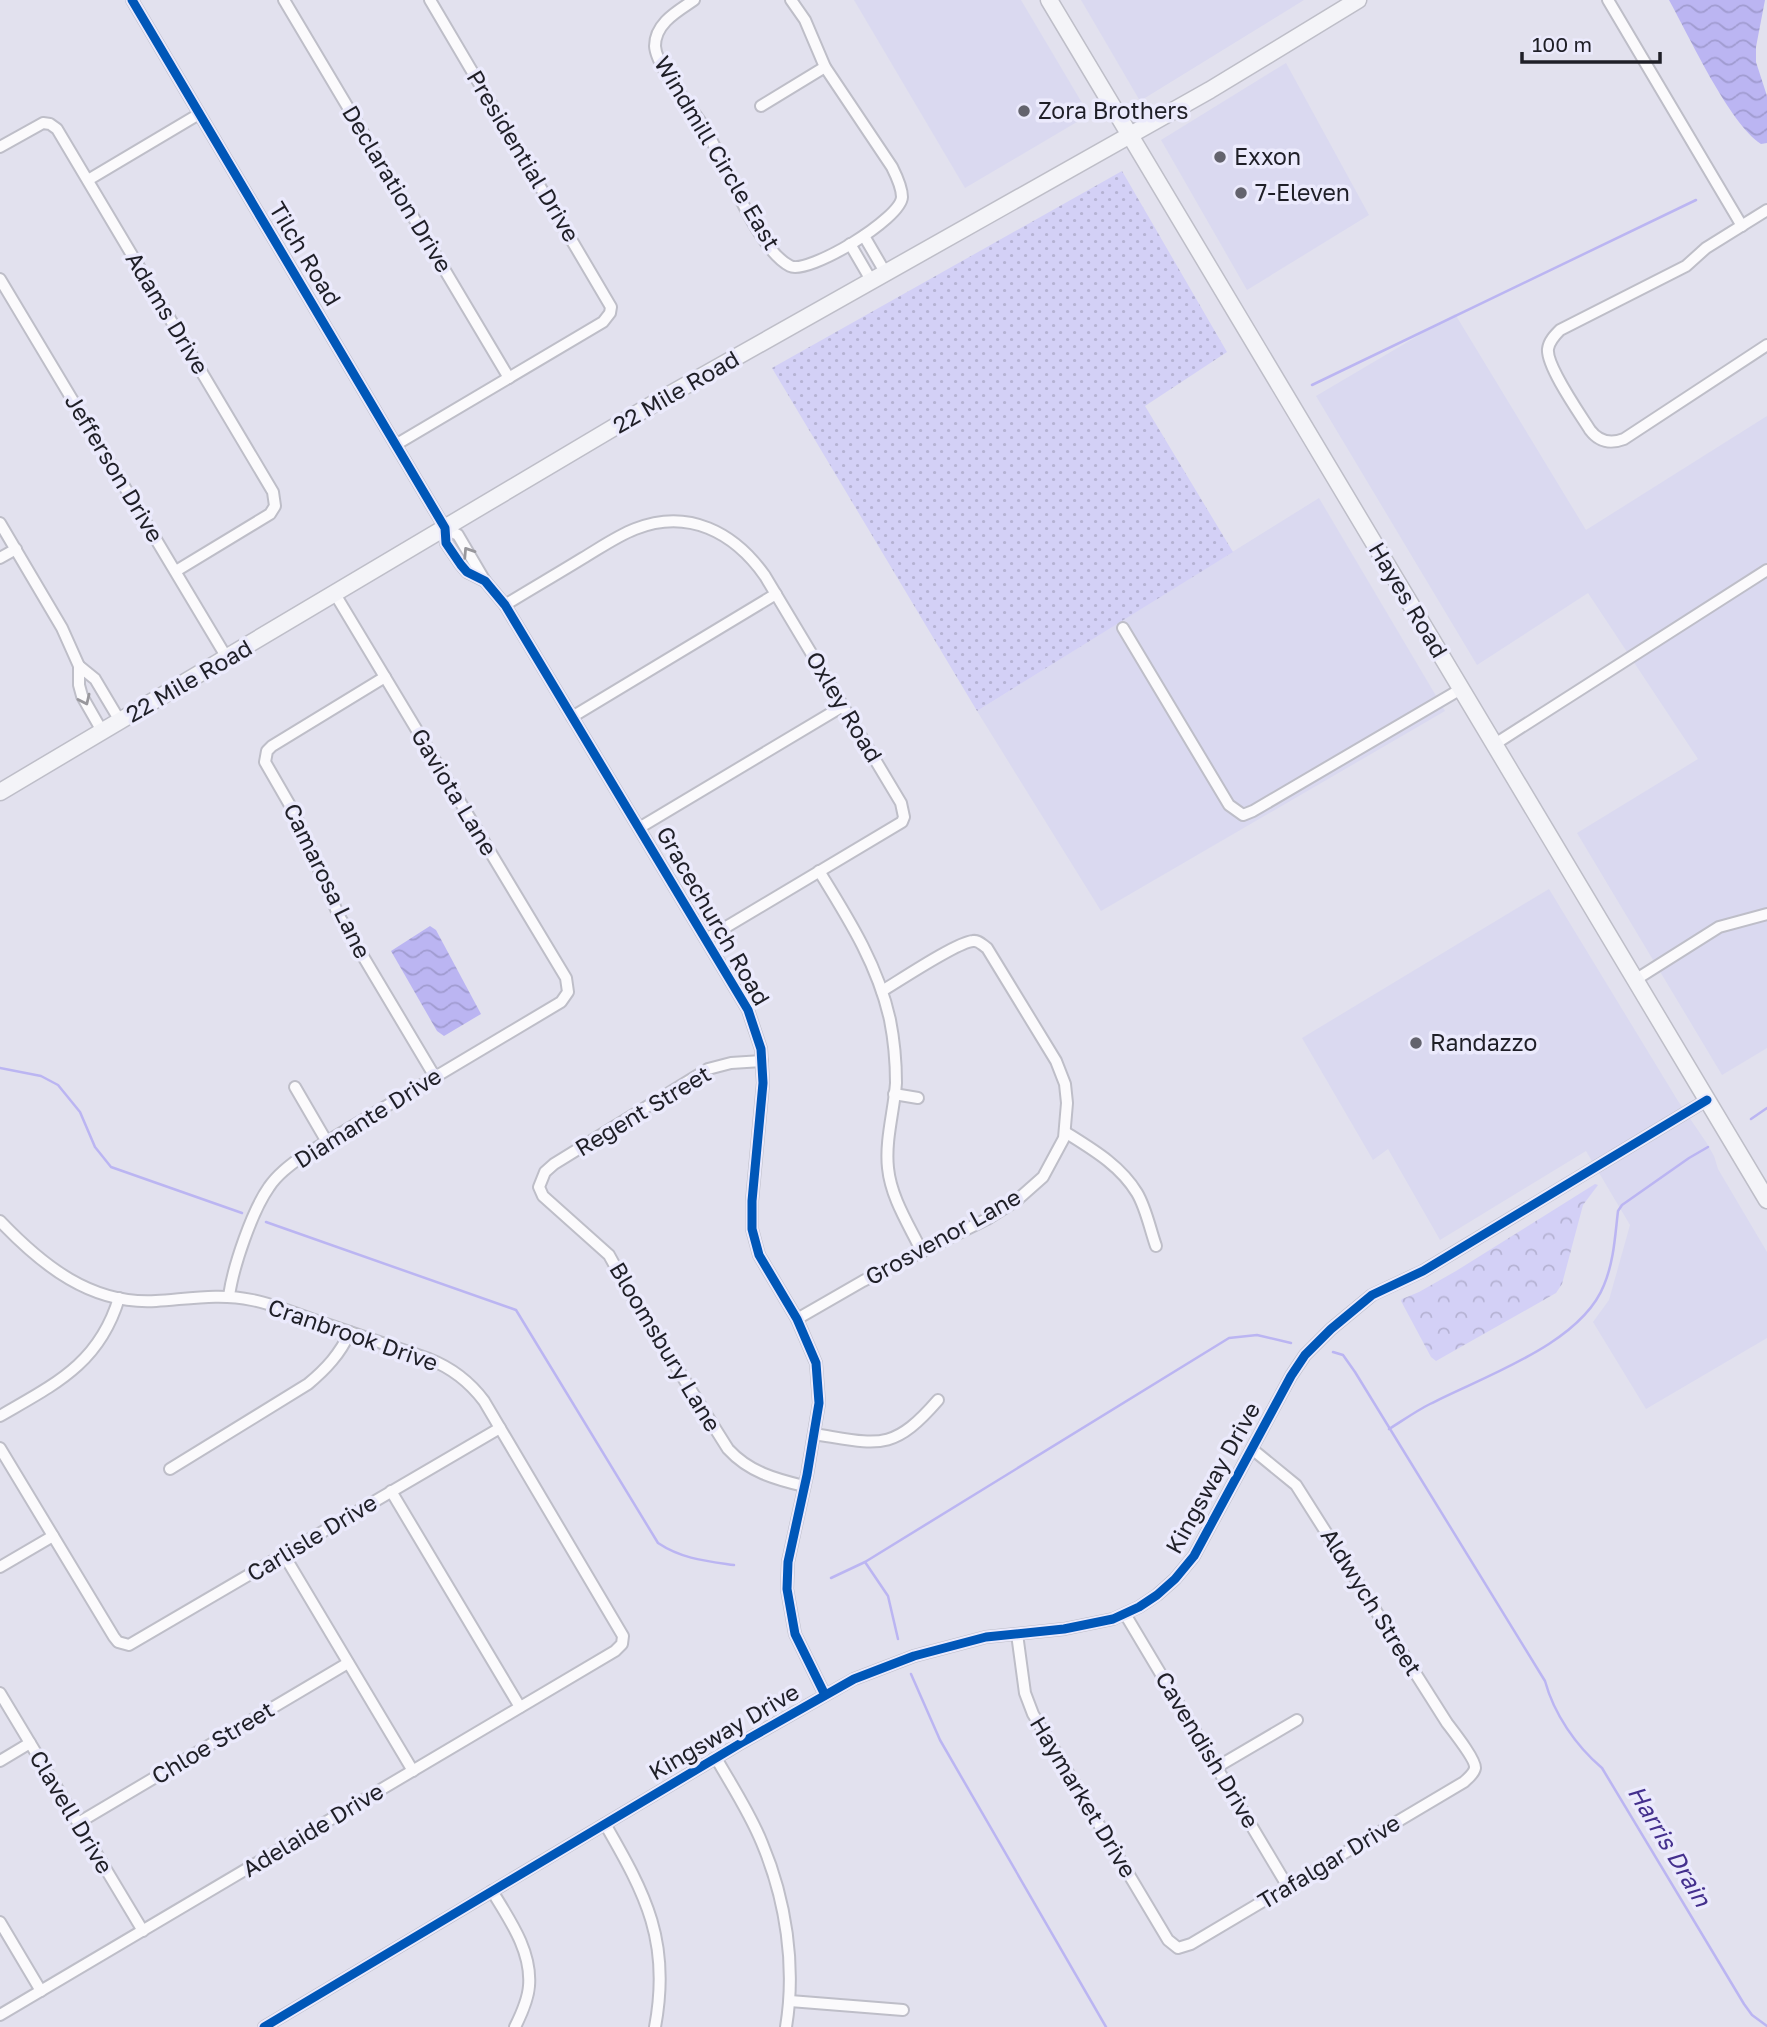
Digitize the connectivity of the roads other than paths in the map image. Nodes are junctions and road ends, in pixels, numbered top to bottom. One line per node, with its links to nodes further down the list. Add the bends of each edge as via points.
1 (132, 0): 11 (street, Tilch Road)
2 (284, 0): 22 (street, Declaration Drive)
3 (430, 0): 22 (street, Presidential Drive, via 609,301 610,313 603,322)
4 (694, 0): 18 (street, Windmill Circle East, via 671,16 656,36 658,59 706,130 766,243 797,268)
5 (791, 0): 9 (street)
6 (1049, 0): 12 (street, Hayes Road)
7 (1358, 0): 12 (street, 22 Mile Road)
8 (1608, 0): 16 (street)
9 (825, 67): 10 (street); 17 (street, via 898,179 902,197 893,215)
10 (761, 106)
11 (199, 114): 14 (street); 23 (street, Tilch Road)
12 (1129, 135): 19 (street, 22 Mile Road); 37 (street, Hayes Road)
13 (0, 148): 14 (street, Adams Drive, via 38,124 50,124)
14 (88, 180): 29 (street, Adams Drive, via 273,492 275,506 266,517)
15 (1767, 210): 16 (street)
16 (1742, 226): 21 (street, via 1686,266 1560,330 1550,343 1549,358 1594,435 1617,442)
17 (864, 236): 18 (street); 19 (street)
18 (850, 244): 19 (street)
19 (878, 276): 25 (street, 22 Mile Road)
20 (0, 279): 29 (street, Jefferson Drive)
21 (1767, 345)
22 (509, 378): 23 (street)
23 (397, 444): 25 (street, Tilch Road)
24 (0, 523): 26 (street)
25 (445, 528): 30 (street, 22 Mile Road); 32 (street, Gracechurch Road, via 458,535)
26 (16, 549): 27 (street); 35 (street)
27 (0, 558)
28 (1767, 570): 42 (street)
29 (176, 571): 34 (street, Jefferson Drive)
30 (335, 594): 34 (street, 22 Mile Road); 36 (street, Gaviota Lane)
31 (776, 594): 32 (street, Oxley Road, via 751,557 733,541 706,527 666,522 626,533); 38 (street, Oxley Road); 39 (street)
32 (505, 605): 39 (street, Gracechurch Road)
33 (1123, 628): 37 (street, via 1229,805 1243,815)
34 (227, 658): 40 (street, 22 Mile Road)
35 (79, 666): 40 (street, via 95,679); 41 (street, one-way to 41, via 82,696)
36 (385, 677): 50 (street, Gaviota Lane, via 566,978); 52 (street, Camarosa Lane, via 272,746 265,756 339,916)
37 (1461, 688): 42 (street, Hayes Road)
38 (843, 706): 44 (street); 45 (street, Oxley Road, via 901,803 904,817)
39 (572, 717): 44 (street, Gracechurch Road)
40 (120, 721): 41 (street, 22 Mile Road)
41 (102, 731): 43 (street, 22 Mile Road)
42 (1495, 744): 48 (street, Hayes Road)
43 (0, 792)
44 (639, 828): 47 (street, Gracechurch Road)
45 (819, 871): 47 (street); 49 (street, via 862,941)
46 (1767, 914): 48 (street, via 1719,927)
47 (706, 939): 51 (street, Gracechurch Road, via 748,1010)
48 (1635, 980): 56 (street, Hayes Road)
49 (882, 991): 54 (street, via 892,1033); 57 (street, via 971,940 987,948 1056,1061 1066,1094)
50 (568, 992): 52 (street, Diamante Drive, via 561,1002)
51 (762, 1061): 59 (street, Regent Street, via 708,1069 554,1164); 66 (street, Gracechurch Road, via 752,1229 759,1255)
52 (435, 1077): 58 (street, Diamante Drive)
53 (295, 1087): 58 (street)
54 (894, 1094): 55 (street); 63 (street, via 889,1172 895,1196)
55 (918, 1098)
56 (1707, 1100): 60 (street, Hayes Road); 73 (street, Kingsway Drive, via 1357,1306 1306,1355)
57 (1065, 1132): 62 (street, via 1107,1158 1138,1194); 63 (street, Grosvenor Lane, via 1048,1171 1025,1194)
58 (327, 1142): 64 (street, Diamante Drive, via 291,1164 268,1187)
59 (538, 1186): 75 (street, Bloomsbury Lane, via 543,1196 609,1255 728,1449 768,1477)
60 (1767, 1200)
61 (0, 1221): 65 (street, Cranbrook Drive, via 48,1267)
62 (1156, 1246)
63 (922, 1252): 66 (street, Grosvenor Lane)
64 (229, 1296): 65 (street, Cranbrook Drive); 67 (street, Cranbrook Drive)
65 (119, 1298): 69 (street, via 103,1337 83,1362)
66 (797, 1320): 71 (street, Gracechurch Road, via 816,1363 819,1404)
67 (350, 1332): 70 (street, Cranbrook Drive, via 453,1370 478,1392); 74 (street, via 337,1356 308,1384)
68 (938, 1400): 71 (street, via 906,1432 884,1441)
69 (0, 1416)
70 (499, 1427): 76 (street, Carlisle Drive); 82 (street, Cranbrook Drive)
71 (814, 1434): 75 (street, Gracechurch Road)
72 (0, 1448): 77 (street)
73 (1252, 1449): 80 (street, Kingsway Drive, via 1190,1562 1157,1595); 92 (street, Aldwych Street, via 1296,1485)
74 (170, 1469)
75 (804, 1486): 85 (street, Gracechurch Road, via 787,1589 795,1634)
76 (391, 1491): 78 (street, Carlisle Drive); 86 (street)
77 (52, 1536): 78 (street, Carlisle Drive, via 123,1645 136,1642); 79 (street)
78 (284, 1555): 83 (street)
79 (0, 1567)
80 (1125, 1614): 81 (street, Kingsway Drive, via 1096,1624); 91 (street, Cavendish Drive)
81 (1017, 1634): 85 (street, Kingsway Drive, via 986,1637 914,1656); 100 (street, Haymarket Drive, via 1025,1693 1033,1714 1168,1940)
82 (623, 1640): 86 (street, Adelaide Drive, via 615,1651)
83 (348, 1663): 93 (street); 94 (street, Chloe Street)
84 (0, 1693): 88 (street, Clavell Drive)
85 (825, 1695): 89 (street, Kingsway Drive)
86 (520, 1707): 93 (street, Adelaide Drive)
87 (1297, 1720): 91 (street)
88 (30, 1743): 90 (street); 94 (street, Clavell Drive)
89 (716, 1758): 95 (street, Kingsway Drive); 102 (street, via 749,1814 774,1877 787,1937)
90 (0, 1761)
91 (1217, 1767): 96 (street, Cavendish Drive)
92 (1475, 1768): 96 (street, Trafalgar Drive, via 1464,1782)
93 (413, 1771): 99 (street, Adelaide Drive)
94 (78, 1823): 99 (street, Clavell Drive)
95 (604, 1824): 97 (street, Kingsway Drive); 107 (street, via 642,1892 653,1926 660,1977)
96 (1288, 1886): 100 (street, Trafalgar Drive)
97 (492, 1891): 105 (street, Kingsway Drive); 106 (street, via 518,1935 526,1960 529,1986)
98 (0, 1922): 101 (street)
99 (143, 1931): 101 (street, Adelaide Drive)
100 (1178, 1948)
101 (41, 1991): 104 (street, Adelaide Drive)
102 (790, 2001): 103 (street); 108 (street)
103 (903, 2010)
104 (0, 2015)
105 (264, 2027)
106 (515, 2027)
107 (655, 2027)
108 (786, 2027)

